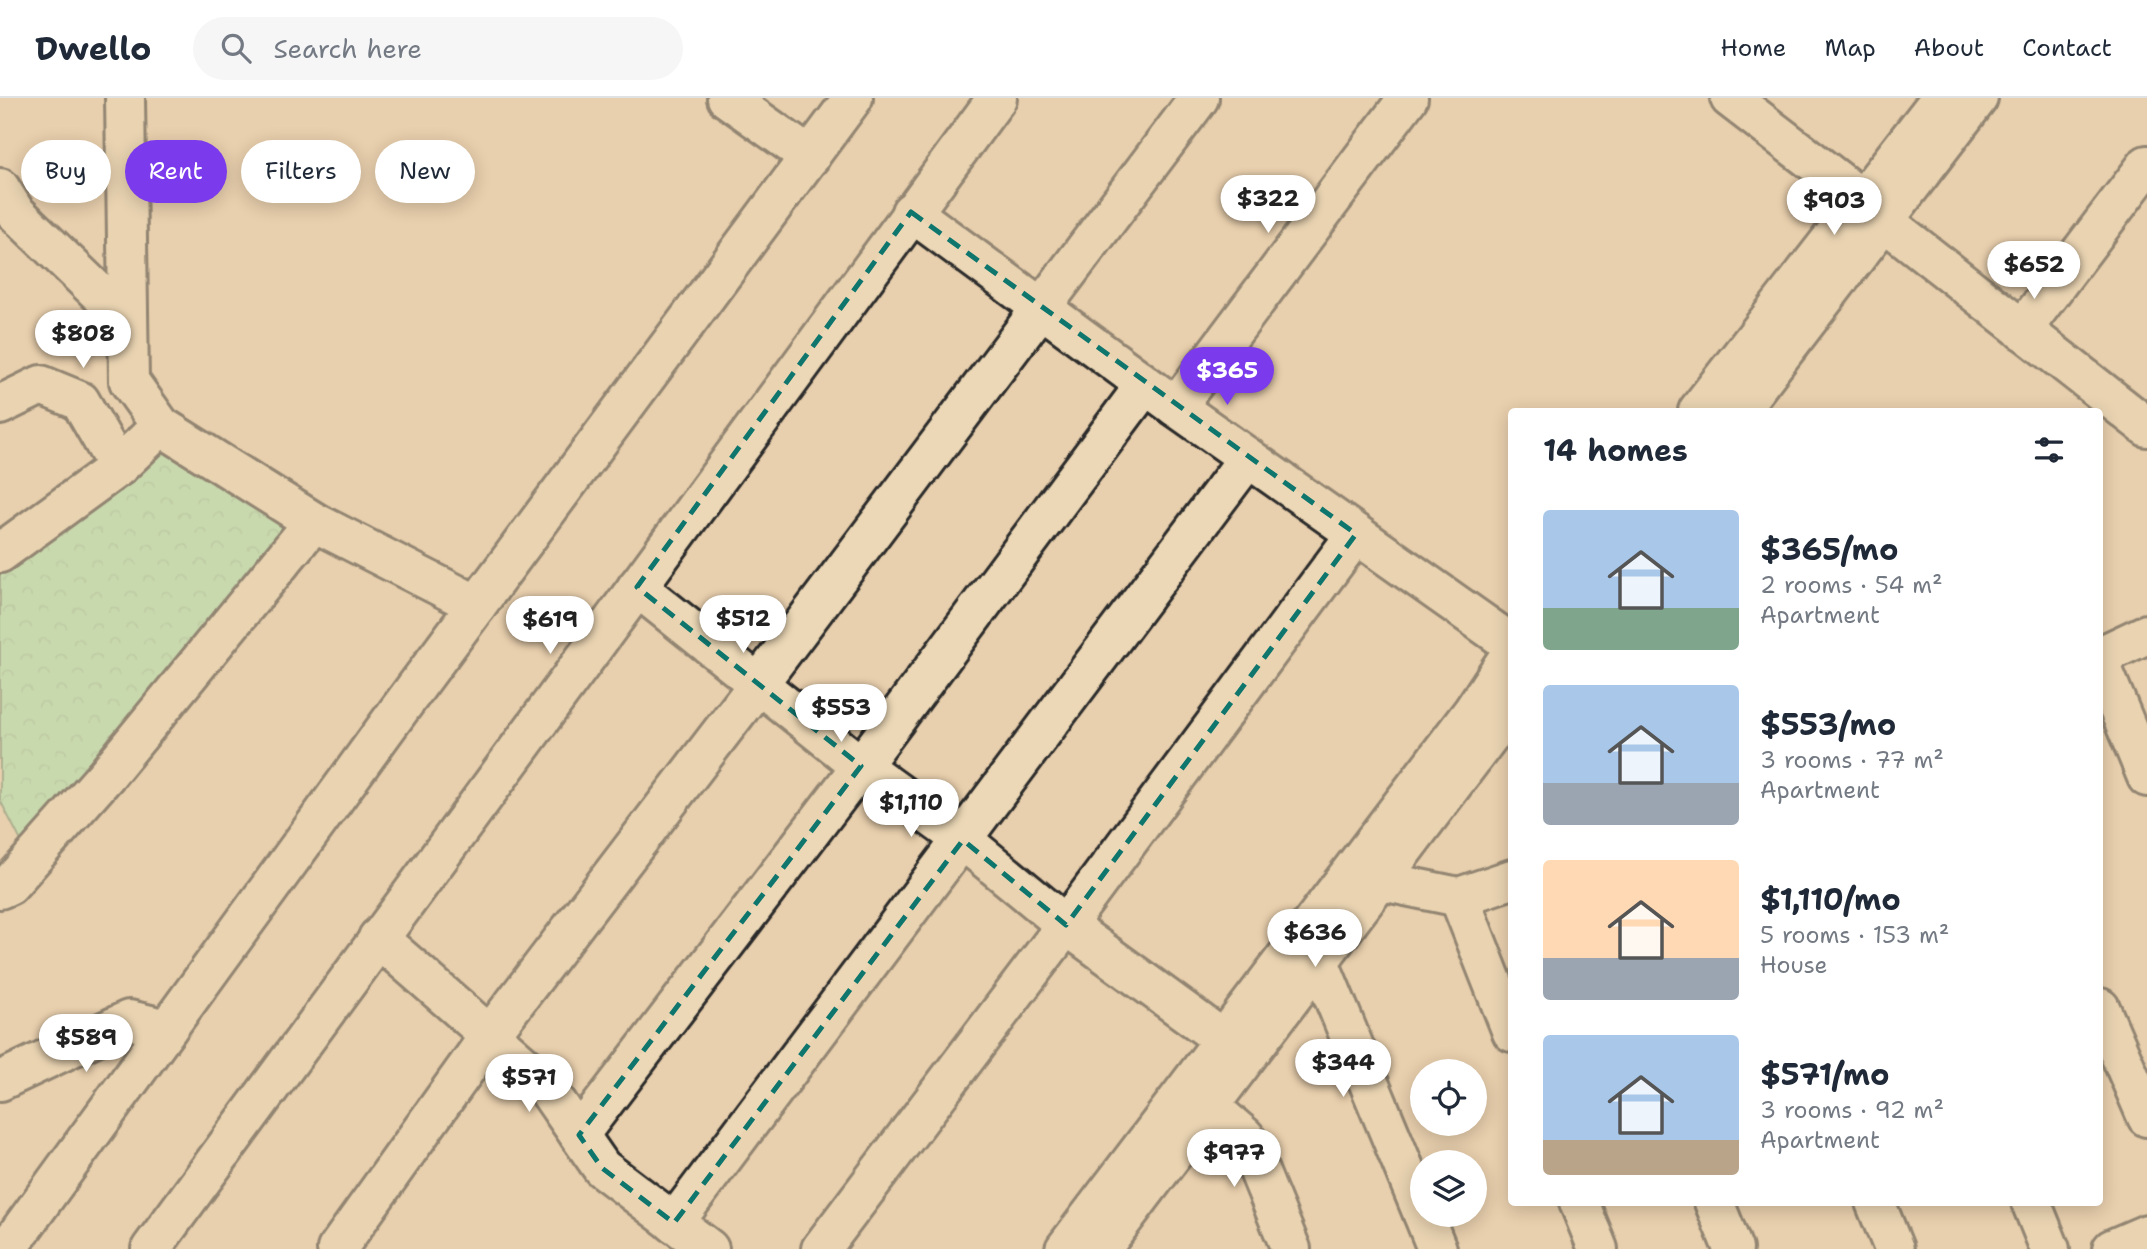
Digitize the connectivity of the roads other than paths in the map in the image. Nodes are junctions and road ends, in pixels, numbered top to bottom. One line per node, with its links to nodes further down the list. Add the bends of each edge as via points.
1 (125, 98): 16 (street)
2 (727, 98): 10 (street)
3 (853, 98): 10 (street)
4 (997, 98): 14 (street)
5 (1199, 98): 15 (street)
6 (1408, 98): 20 (street)
7 (1730, 98): 13 (street)
8 (1941, 98): 13 (street)
9 (1978, 98): 13 (street)
10 (810, 157): 31 (street)
11 (2147, 165): 17 (street)
12 (0, 188): 16 (street, via 15,212)
13 (1873, 211): 17 (street); 21 (street); 22 (street)
14 (911, 212): 15 (street); 30 (street)
15 (1040, 307): 18 (street); 37 (street)
16 (128, 321): 24 (street, via 129,381)
17 (2022, 330): 23 (street)
18 (1145, 385): 20 (street); 39 (street)
19 (0, 405): 26 (street, via 41,385 80,401)
20 (1176, 407): 25 (street)
21 (1702, 408)
22 (1740, 408)
23 (2142, 413)
24 (161, 426): 26 (street); 27 (street)
25 (1248, 458): 28 (street); 41 (street)
26 (118, 467): 29 (street)
27 (314, 522): 31 (street); 42 (street, via 108,773)
28 (1356, 534): 33 (street); 46 (street)
29 (0, 553)
30 (637, 587): 37 (street); 47 (street)
31 (477, 605): 51 (street)
32 (2147, 634): 34 (street)
33 (1508, 641)
34 (2103, 655)
35 (1508, 658): 53 (street, via 1473,711)
36 (2103, 670): 40 (street)
37 (759, 682): 39 (street); 52 (street)
38 (1508, 711): 44 (street)
39 (861, 766): 41 (street); 57 (street)
40 (2147, 777)
41 (963, 841): 46 (street); 63 (street)
42 (3, 879)
43 (1508, 880): 45 (street)
44 (1381, 881): 45 (street); 48 (street)
45 (1459, 897): 50 (street)
46 (1066, 925): 53 (street); 70 (street)
47 (378, 938): 52 (street); 66 (street)
48 (1319, 962): 55 (street); 58 (street)
49 (2103, 1016): 56 (street)
50 (1508, 1022)
51 (167, 1029): 54 (street, via 129,1020); 67 (street)
52 (490, 1035): 57 (street, via 541,1080); 68 (street)
53 (1224, 1040): 71 (street)
54 (0, 1082)
55 (1209, 1106): 72 (street); 73 (street, via 1245,1137)
56 (2147, 1118)
57 (579, 1135): 63 (street, via 602,1168)
58 (1410, 1182)
59 (1581, 1206): 75 (street)
60 (1716, 1206): 76 (street)
61 (1877, 1206): 77 (street)
62 (2033, 1206): 78 (street)
63 (674, 1223): 69 (street)
64 (1428, 1227): 74 (street)
65 (2147, 1234): 79 (street)
66 (155, 1248)
67 (7, 1249)
68 (337, 1249)
69 (709, 1249)
70 (821, 1249)
71 (1065, 1249)
72 (1101, 1249)
73 (1291, 1249)
74 (1437, 1249)
75 (1598, 1249)
76 (1732, 1249)
77 (1894, 1249)
78 (2050, 1249)
79 (2112, 1249)

